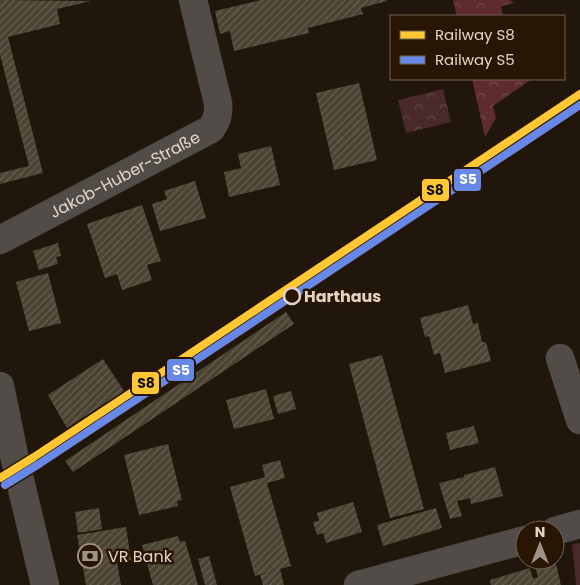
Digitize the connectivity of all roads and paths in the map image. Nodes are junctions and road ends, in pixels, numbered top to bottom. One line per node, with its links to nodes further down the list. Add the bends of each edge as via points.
1 (193, 0): 2 (street, Jakob-Huber-Straße, via 218,103 217,120 211,128)
2 (0, 240)
3 (560, 358): 5 (street)
4 (0, 386): 9 (street)
5 (580, 420)
6 (580, 524): 7 (street)
7 (565, 528)
8 (515, 543): 10 (street)
9 (45, 585)
10 (358, 585)

